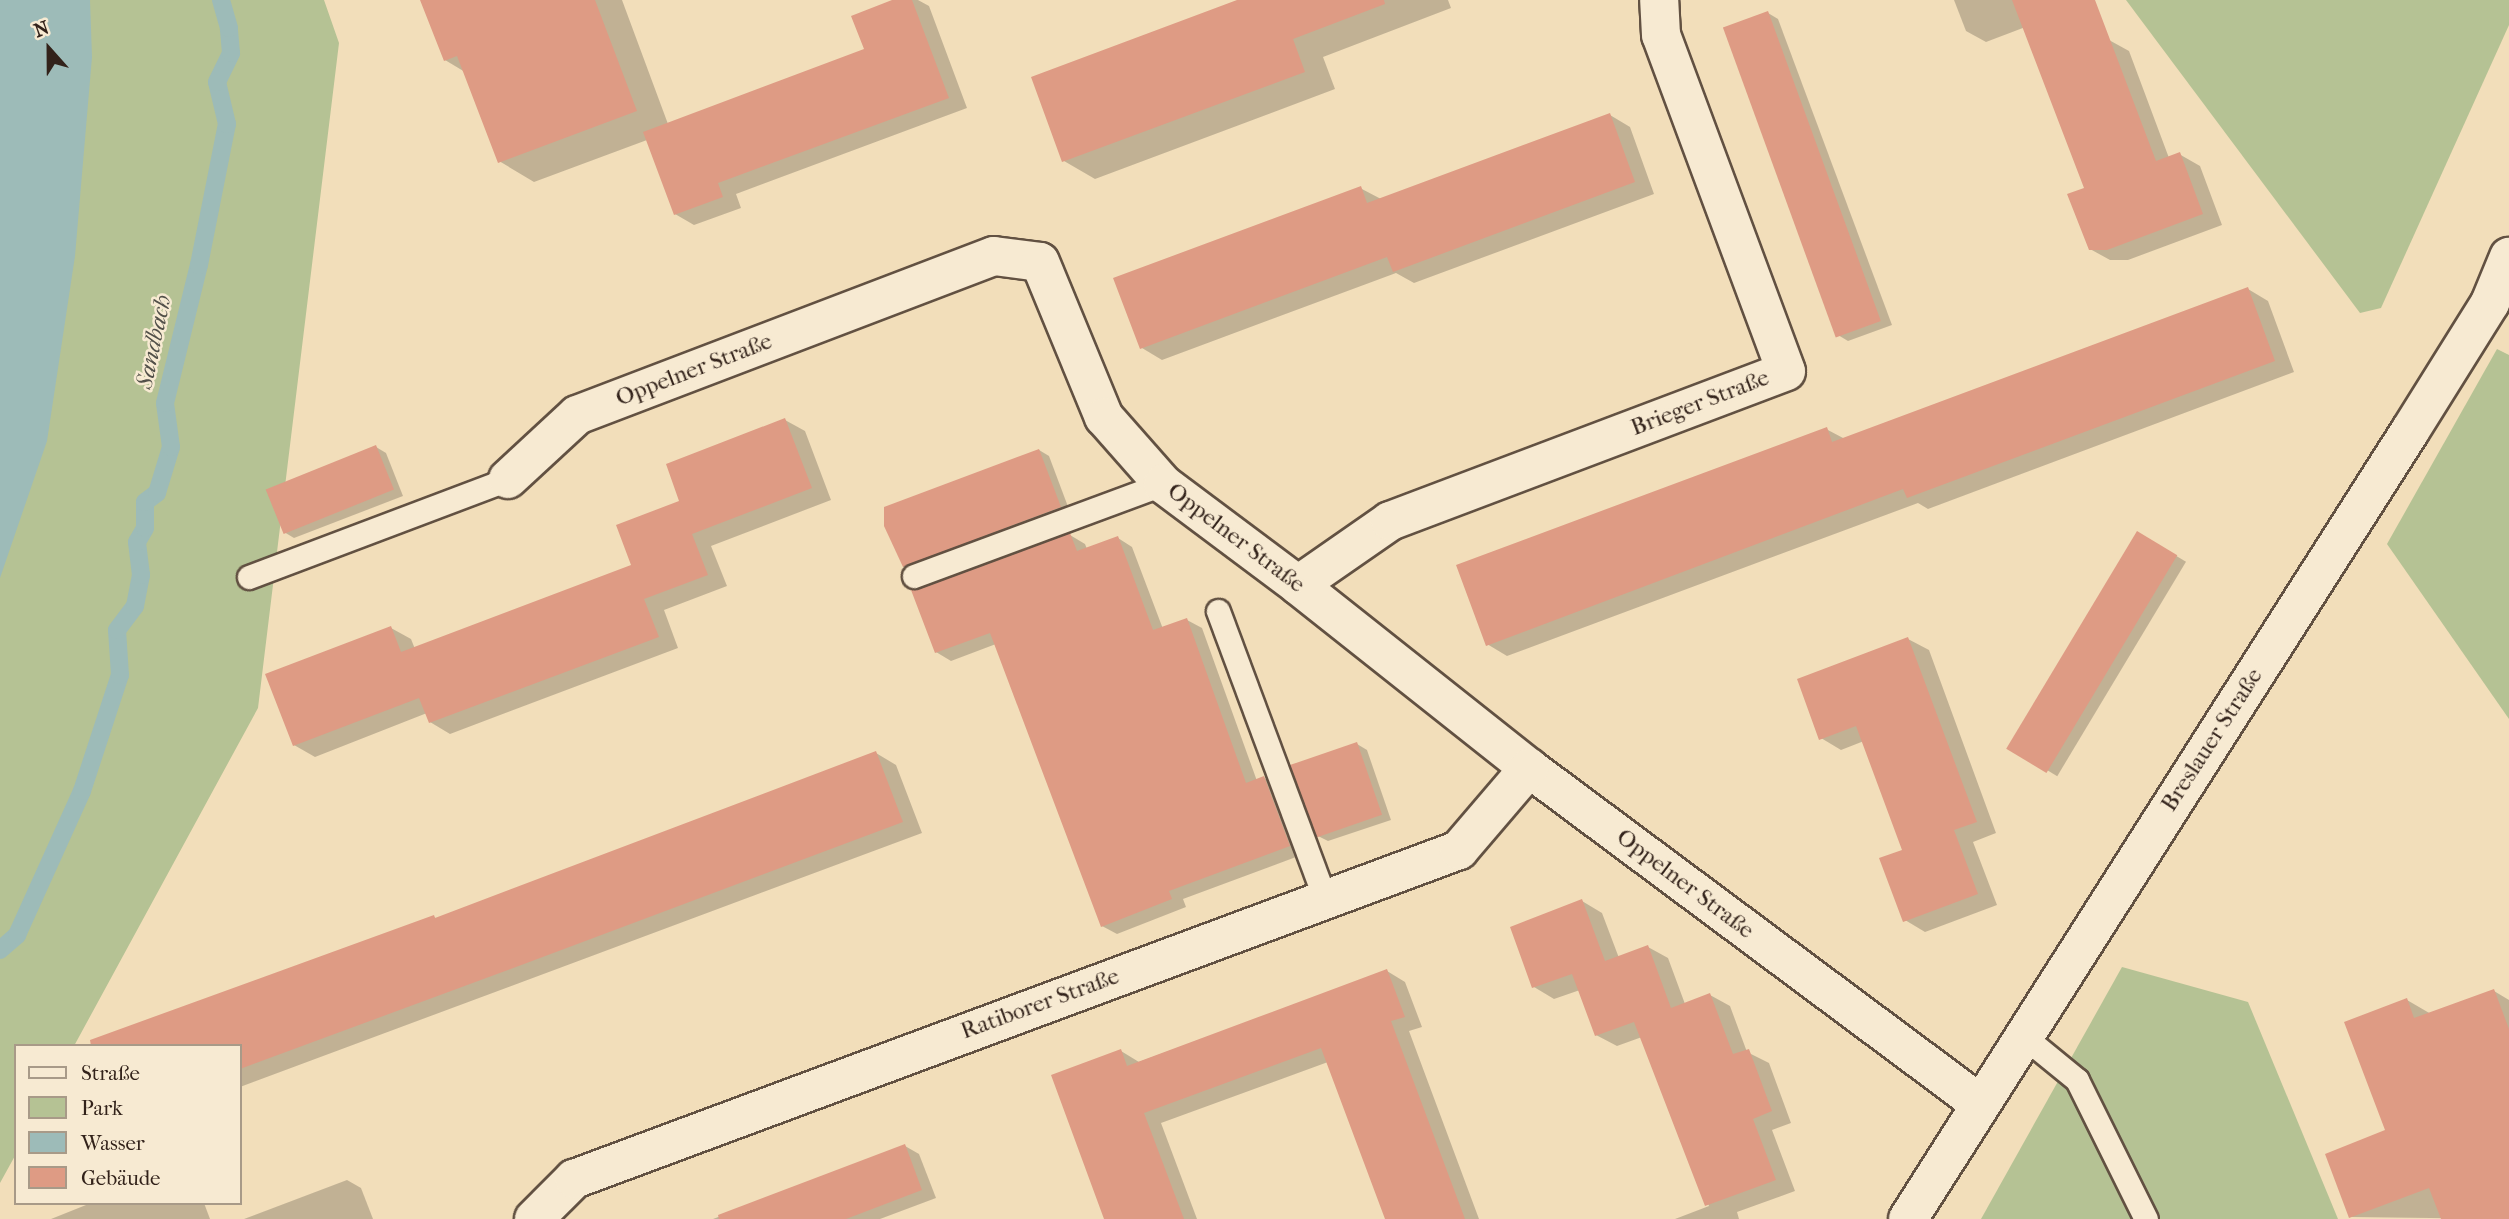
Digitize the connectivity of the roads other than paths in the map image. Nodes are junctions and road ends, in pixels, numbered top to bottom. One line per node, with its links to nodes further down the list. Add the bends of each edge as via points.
1 (1659, 0): 8 (street, Brieger Straße, via 1661,35 1786,371 1390,521)
2 (2509, 257): 3 (street, Breslauer Straße)
3 (2499, 309): 12 (street, Breslauer Straße)
4 (508, 479): 5 (street, Oppelner Straße, via 577,415 994,256 1040,262 1104,416); 7 (lane)
5 (1163, 484): 6 (lane); 8 (street, Oppelner Straße)
6 (914, 576)
7 (248, 577)
8 (1298, 584): 10 (street, Oppelner Straße)
9 (1217, 611): 11 (lane)
10 (1529, 768): 11 (street, Ratiborer Straße, via 1459,850); 13 (street, Oppelner Straße)
11 (1325, 899): 14 (street, Ratiborer Straße, via 574,1178)
12 (2022, 1035): 13 (street, Breslauer Straße); 16 (lane, via 2077,1080)
13 (1979, 1103): 15 (street, Breslauer Straße)
14 (534, 1219)
15 (1908, 1219)
16 (2146, 1219)

